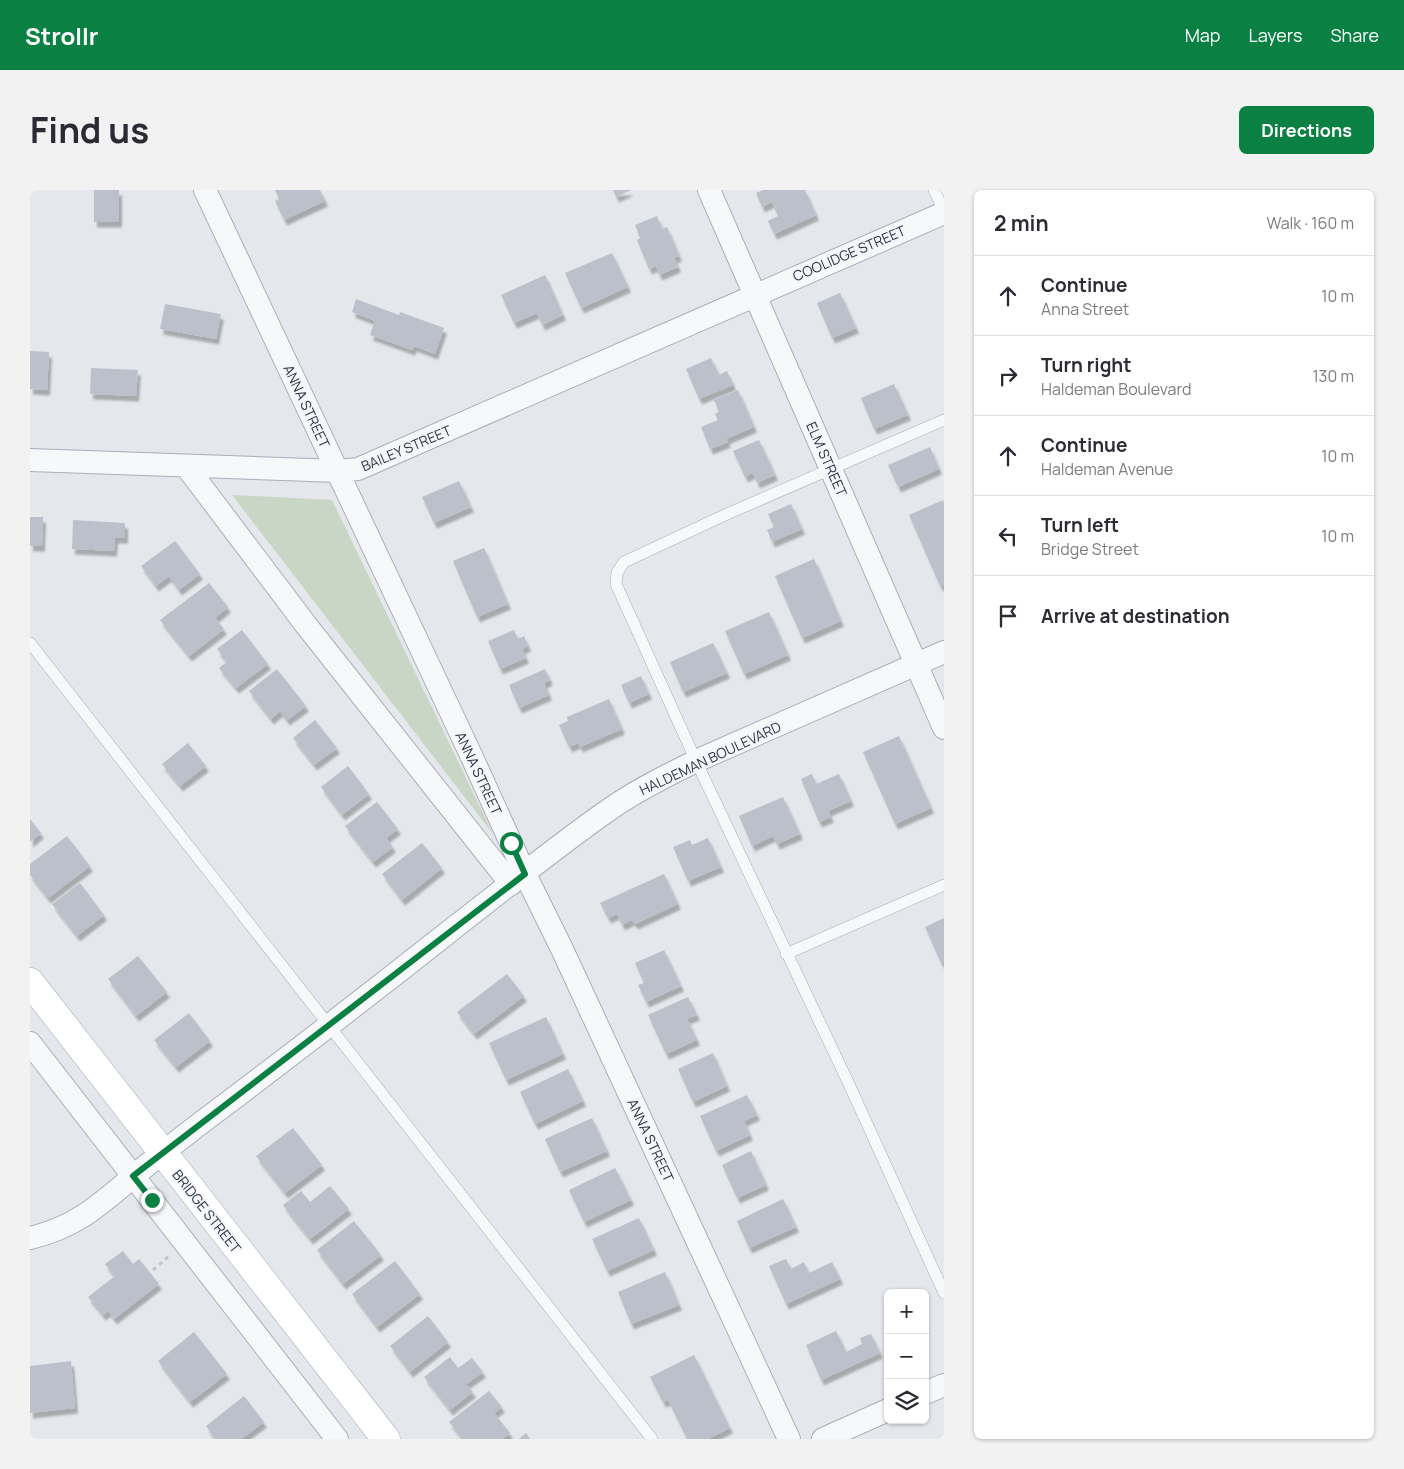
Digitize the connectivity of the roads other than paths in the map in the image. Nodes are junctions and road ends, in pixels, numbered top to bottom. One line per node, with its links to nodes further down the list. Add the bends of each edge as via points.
1 (205, 190): 10 (street, ANNA STREET)
2 (709, 190): 5 (street, ELM STREET)
3 (934, 190): 4 (lane)
4 (944, 212): 5 (street, COOLIDGE STREET)
5 (754, 294): 9 (street, ELM STREET); 10 (street, BAILEY STREET, via 358,469)
6 (944, 420): 9 (lane)
7 (30, 460): 8 (street, BAILEY STREET)
8 (186, 466): 10 (street, BAILEY STREET); 16 (street, ANNA STREET, via 306,625)
9 (832, 469): 13 (street, ELM STREET); 15 (lane, via 624,562 617,573 616,584)
10 (338, 471): 16 (street, ANNA STREET, via 471,755)
11 (30, 643): 20 (lane)
12 (944, 652): 13 (street, HALDEMAN BOULEVARD)
13 (916, 664): 14 (street, ELM STREET); 15 (street, HALDEMAN BOULEVARD)
14 (944, 728)
15 (696, 761): 16 (street, HALDEMAN BOULEVARD, via 614,806); 18 (lane)
16 (518, 879): 20 (street, HALDEMAN BOULEVARD); 32 (street, ANNA STREET, via 562,949)
17 (944, 885): 18 (lane)
18 (786, 954): 25 (lane)
19 (30, 982): 22 (main road, BRIDGE STREET)
20 (330, 1026): 22 (street, HALDEMAN BOULEVARD); 31 (lane)
21 (30, 1043): 23 (street)
22 (162, 1153): 23 (street, HALDEMAN BOULEVARD); 30 (main road, BRIDGE STREET)
23 (133, 1176): 24 (street, HALDEMAN BOULEVARD, via 96,1209 78,1220); 29 (street)
24 (30, 1238)
25 (944, 1292)
26 (944, 1384): 27 (street)
27 (929, 1391)
28 (884, 1412): 33 (street)
29 (337, 1439)
30 (386, 1439)
31 (652, 1439)
32 (789, 1439)
33 (824, 1439)

